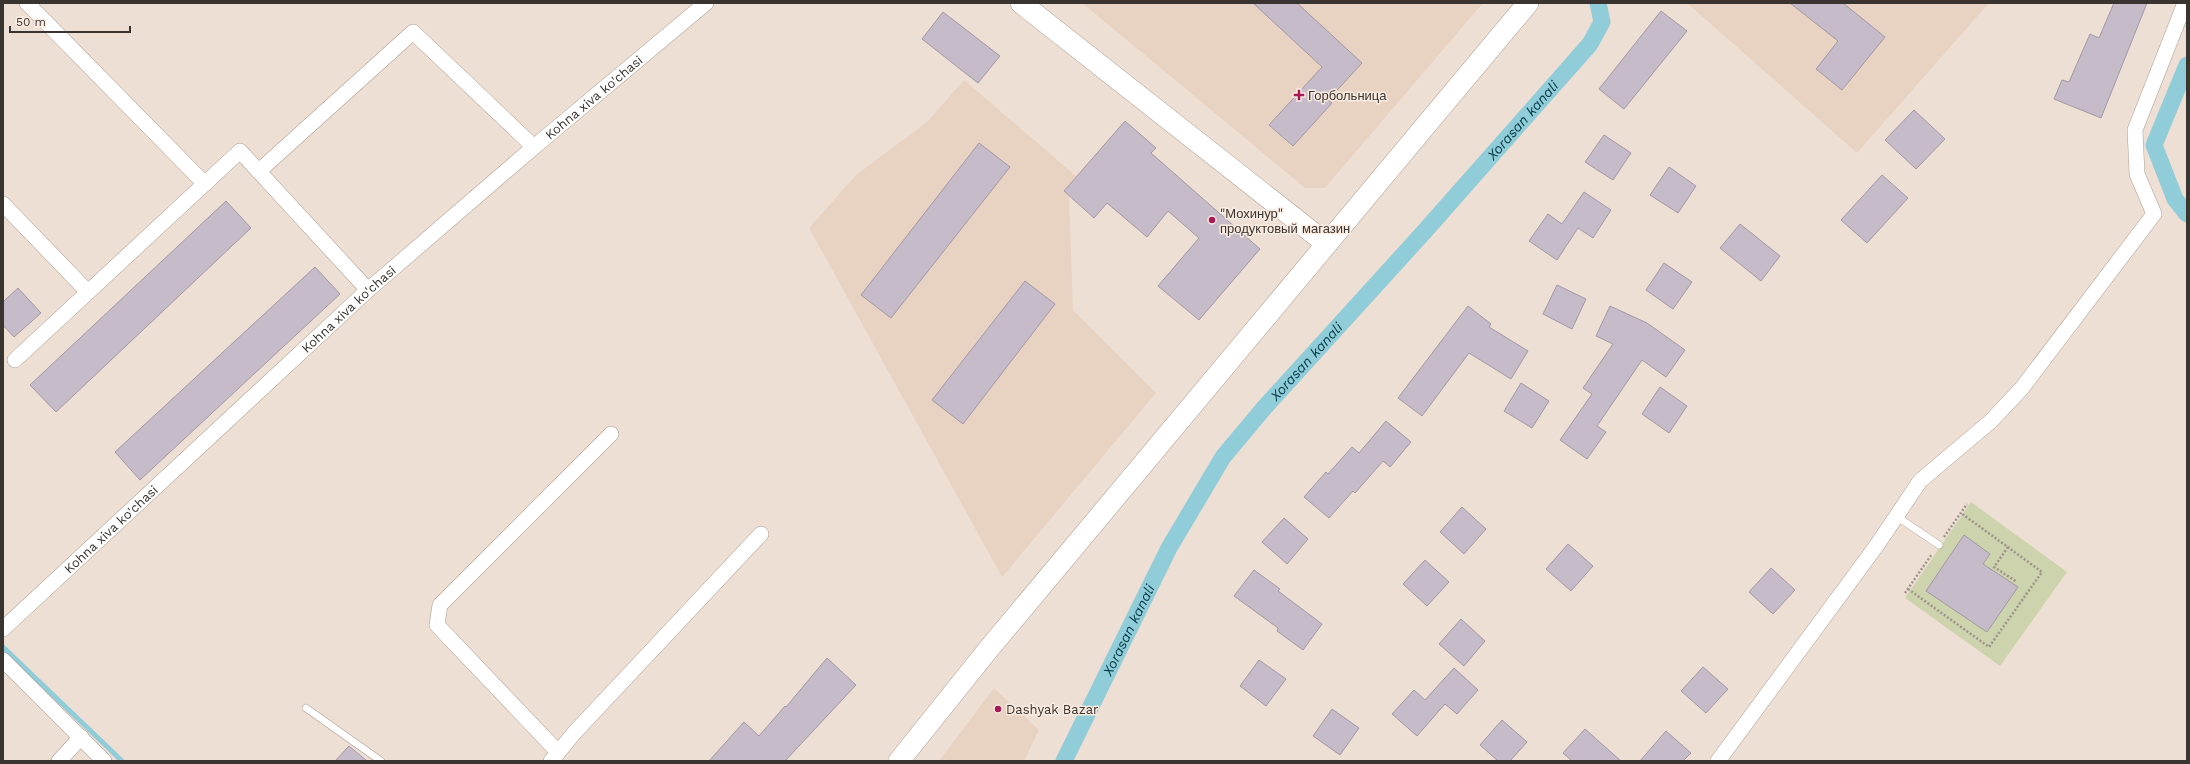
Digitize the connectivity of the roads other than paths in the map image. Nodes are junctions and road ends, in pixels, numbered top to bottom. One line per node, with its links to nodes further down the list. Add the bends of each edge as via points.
1 (27, 3): 8 (street)
2 (706, 3): 6 (street, Kohna xiva ko'chasi)
3 (1021, 3): 10 (main road)
4 (1528, 3): 10 (main road)
5 (2185, 3): 15 (street, via 2135,130 2137,174 2154,214 2022,388 1991,421 1920,482)
6 (534, 147): 7 (street, via 413,32); 11 (street, Kohna xiva ko'chasi)
7 (259, 171): 8 (street, via 240,151); 11 (street)
8 (205, 184): 12 (street)
9 (3, 204): 12 (street)
10 (1328, 244): 26 (main road, via 987,651)
11 (368, 290): 18 (street, Kohna xiva ko'chasi)
12 (88, 292): 13 (street)
13 (14, 360)
14 (611, 434): 22 (street, via 440,605 437,625)
15 (1896, 516): 17 (lane); 27 (street)
16 (761, 534): 22 (street)
17 (1939, 545)
18 (3, 629)
19 (3, 660): 21 (street)
20 (306, 708): 25 (lane)
21 (81, 737): 23 (street); 24 (street)
22 (554, 757)
23 (59, 761)
24 (104, 761)
25 (381, 761)
26 (899, 761)
27 (1718, 761)

